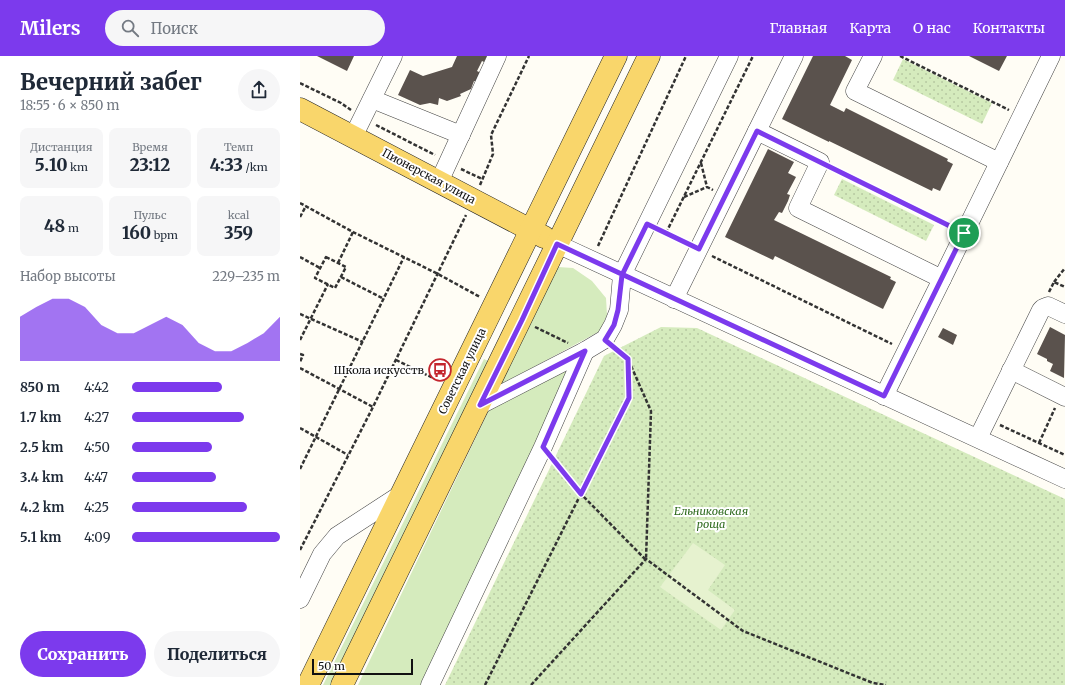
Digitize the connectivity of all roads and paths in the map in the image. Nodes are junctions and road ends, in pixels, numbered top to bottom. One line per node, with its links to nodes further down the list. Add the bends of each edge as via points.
1 (393, 56): 15 (street)
2 (497, 56): 20 (street)
3 (528, 56): 26 (path, via 491,135 493,154)
4 (649, 56): 14 (main road)
5 (686, 56): 43 (path)
6 (729, 56): 34 (street)
7 (753, 56): 25 (path)
8 (794, 56): 19 (street)
9 (873, 56): 24 (street, via 855,91)
10 (900, 56): 17 (path)
11 (1051, 56): 17 (street)
12 (612, 64): 14 (main road); 35 (main road, Советская улица)
13 (300, 84): 18 (path, via 341,103)
14 (634, 86): 39 (main road)
15 (372, 99): 18 (street); 20 (street)
16 (300, 109): 21 (main road, Пионерская улица)
17 (1022, 116): 24 (street)
18 (363, 118): 21 (street); 22 (path)
19 (757, 131): 23 (street); 40 (street)
20 (461, 136): 22 (street)
21 (353, 137): 27 (main road, Пионерская улица)
22 (449, 162): 26 (path); 27 (street)
23 (820, 162): 38 (path); 50 (street, via 798,208)
24 (999, 162): 38 (street)
25 (701, 163): 29 (path); 29 (path, via 707,187)
26 (482, 179): 28 (path)
27 (439, 182): 35 (main road, Пионерская улица)
28 (478, 189)
29 (684, 197): 37 (path)
30 (300, 203): 31 (path)
31 (306, 206): 33 (path); 36 (path)
32 (466, 214): 47 (path)
33 (300, 217)
34 (647, 224): 37 (path); 48 (street)
35 (532, 230): 39 (main road, Пионерская улица); 88 (main road, Советская улица)
36 (353, 232): 42 (path); 44 (path)
37 (666, 233): 40 (path)
38 (964, 233): 50 (street)
39 (557, 244): 43 (street); 75 (main road)
40 (699, 249): 55 (street); 64 (path)
41 (300, 257): 45 (path)
42 (404, 257): 47 (path); 54 (path)
43 (591, 261): 48 (street)
44 (338, 263): 45 (path, via 326,257); 49 (path, via 346,267)
45 (320, 268): 52 (path, via 315,278)
46 (1065, 268): 51 (path)
47 (438, 274): 53 (path); 67 (path)
48 (622, 275): 55 (street); 61 (street, via 618,310 614,325)
49 (341, 277): 52 (path, via 336,288); 54 (path)
50 (942, 279): 64 (street)
51 (1054, 282)
52 (328, 284): 58 (path)
53 (483, 298)
54 (384, 299): 62 (path)
55 (674, 299): 73 (street)
56 (300, 314): 58 (path)
57 (1065, 314): 70 (street, via 1048,306 1043,308)
58 (310, 319): 60 (path); 62 (path)
59 (530, 324): 63 (path)
60 (300, 340)
61 (605, 340): 63 (street); 66 (path)
62 (363, 342): 72 (path)
63 (585, 351): 75 (street); 82 (street)
64 (906, 351): 73 (street)
65 (300, 354): 68 (path, via 303,355)
66 (628, 359): 87 (path, via 629,398); 90 (path, via 651,411)
67 (396, 360): 71 (path); 76 (path)
68 (300, 362)
69 (300, 368): 72 (path)
70 (1011, 370): 74 (street); 77 (street)
71 (433, 378)
72 (340, 388): 76 (path); 79 (path)
73 (884, 396): 80 (street)
74 (1063, 396): 81 (path)
75 (480, 405): 94 (main road)
76 (373, 406): 83 (path)
77 (987, 419): 80 (street); 81 (path)
78 (300, 428): 79 (path)
79 (316, 437): 83 (path); 85 (path)
80 (978, 438): 86 (street)
81 (1039, 443): 84 (path)
82 (543, 447): 87 (path); 95 (street)
83 (348, 455): 89 (path)
84 (1065, 455)
85 (300, 470)
86 (1065, 479)
87 (581, 494): 90 (path); 92 (path)
88 (400, 495): 91 (street, via 337,536 322,554); 93 (main road, Советская улица)
89 (300, 550)
90 (646, 559): 96 (path); 97 (path, via 743,631 873,683)
91 (300, 599)
92 (486, 684)
93 (308, 685)
94 (342, 685)
95 (430, 685)
96 (530, 685)
97 (886, 685)

